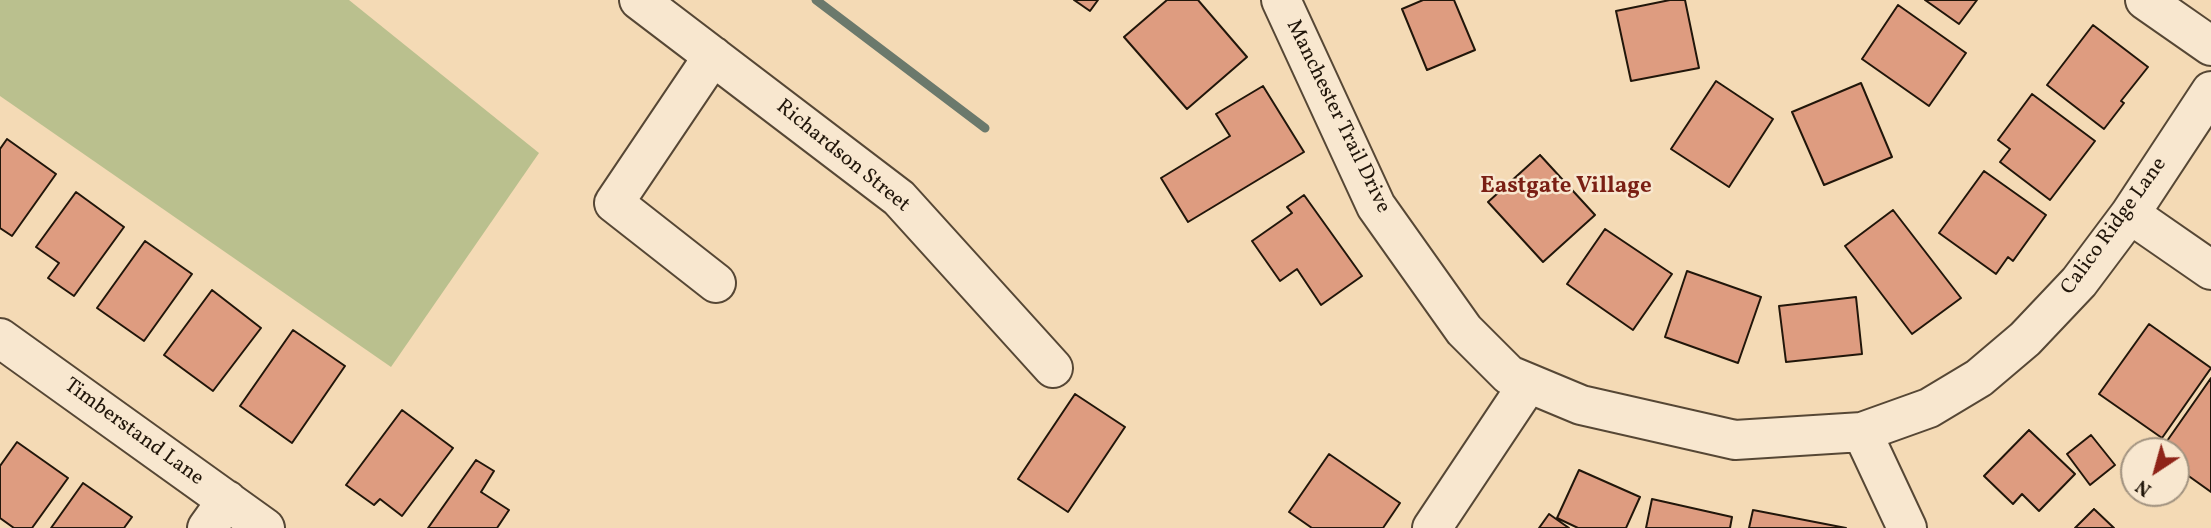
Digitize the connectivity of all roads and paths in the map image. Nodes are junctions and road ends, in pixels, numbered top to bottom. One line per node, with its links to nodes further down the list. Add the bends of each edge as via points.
1 (639, 0): 5 (street, Richardson Street)
2 (1280, 0): 12 (street, Manchester Trail Drive, via 1376,206 1464,330 1509,375)
3 (2144, 0): 4 (street)
4 (2211, 46)
5 (713, 56): 9 (street, via 614,202); 11 (street, Richardson Street, via 900,198)
6 (2211, 91): 7 (street, Calico Ridge Lane)
7 (2130, 214): 8 (street); 13 (street, Calico Ridge Lane, via 2079,282 2025,339 1979,378 1929,408)
8 (2211, 270)
9 (716, 283)
10 (0, 338): 14 (street, Timberstand Lane)
11 (1054, 368)
12 (1528, 384): 13 (street, Manchester Trail Drive, via 1581,405 1735,440); 16 (street)
13 (1861, 432): 17 (street)
14 (217, 514): 15 (street, Timberstand Lane)
15 (265, 528)
16 (1432, 528)
17 (1907, 528)

